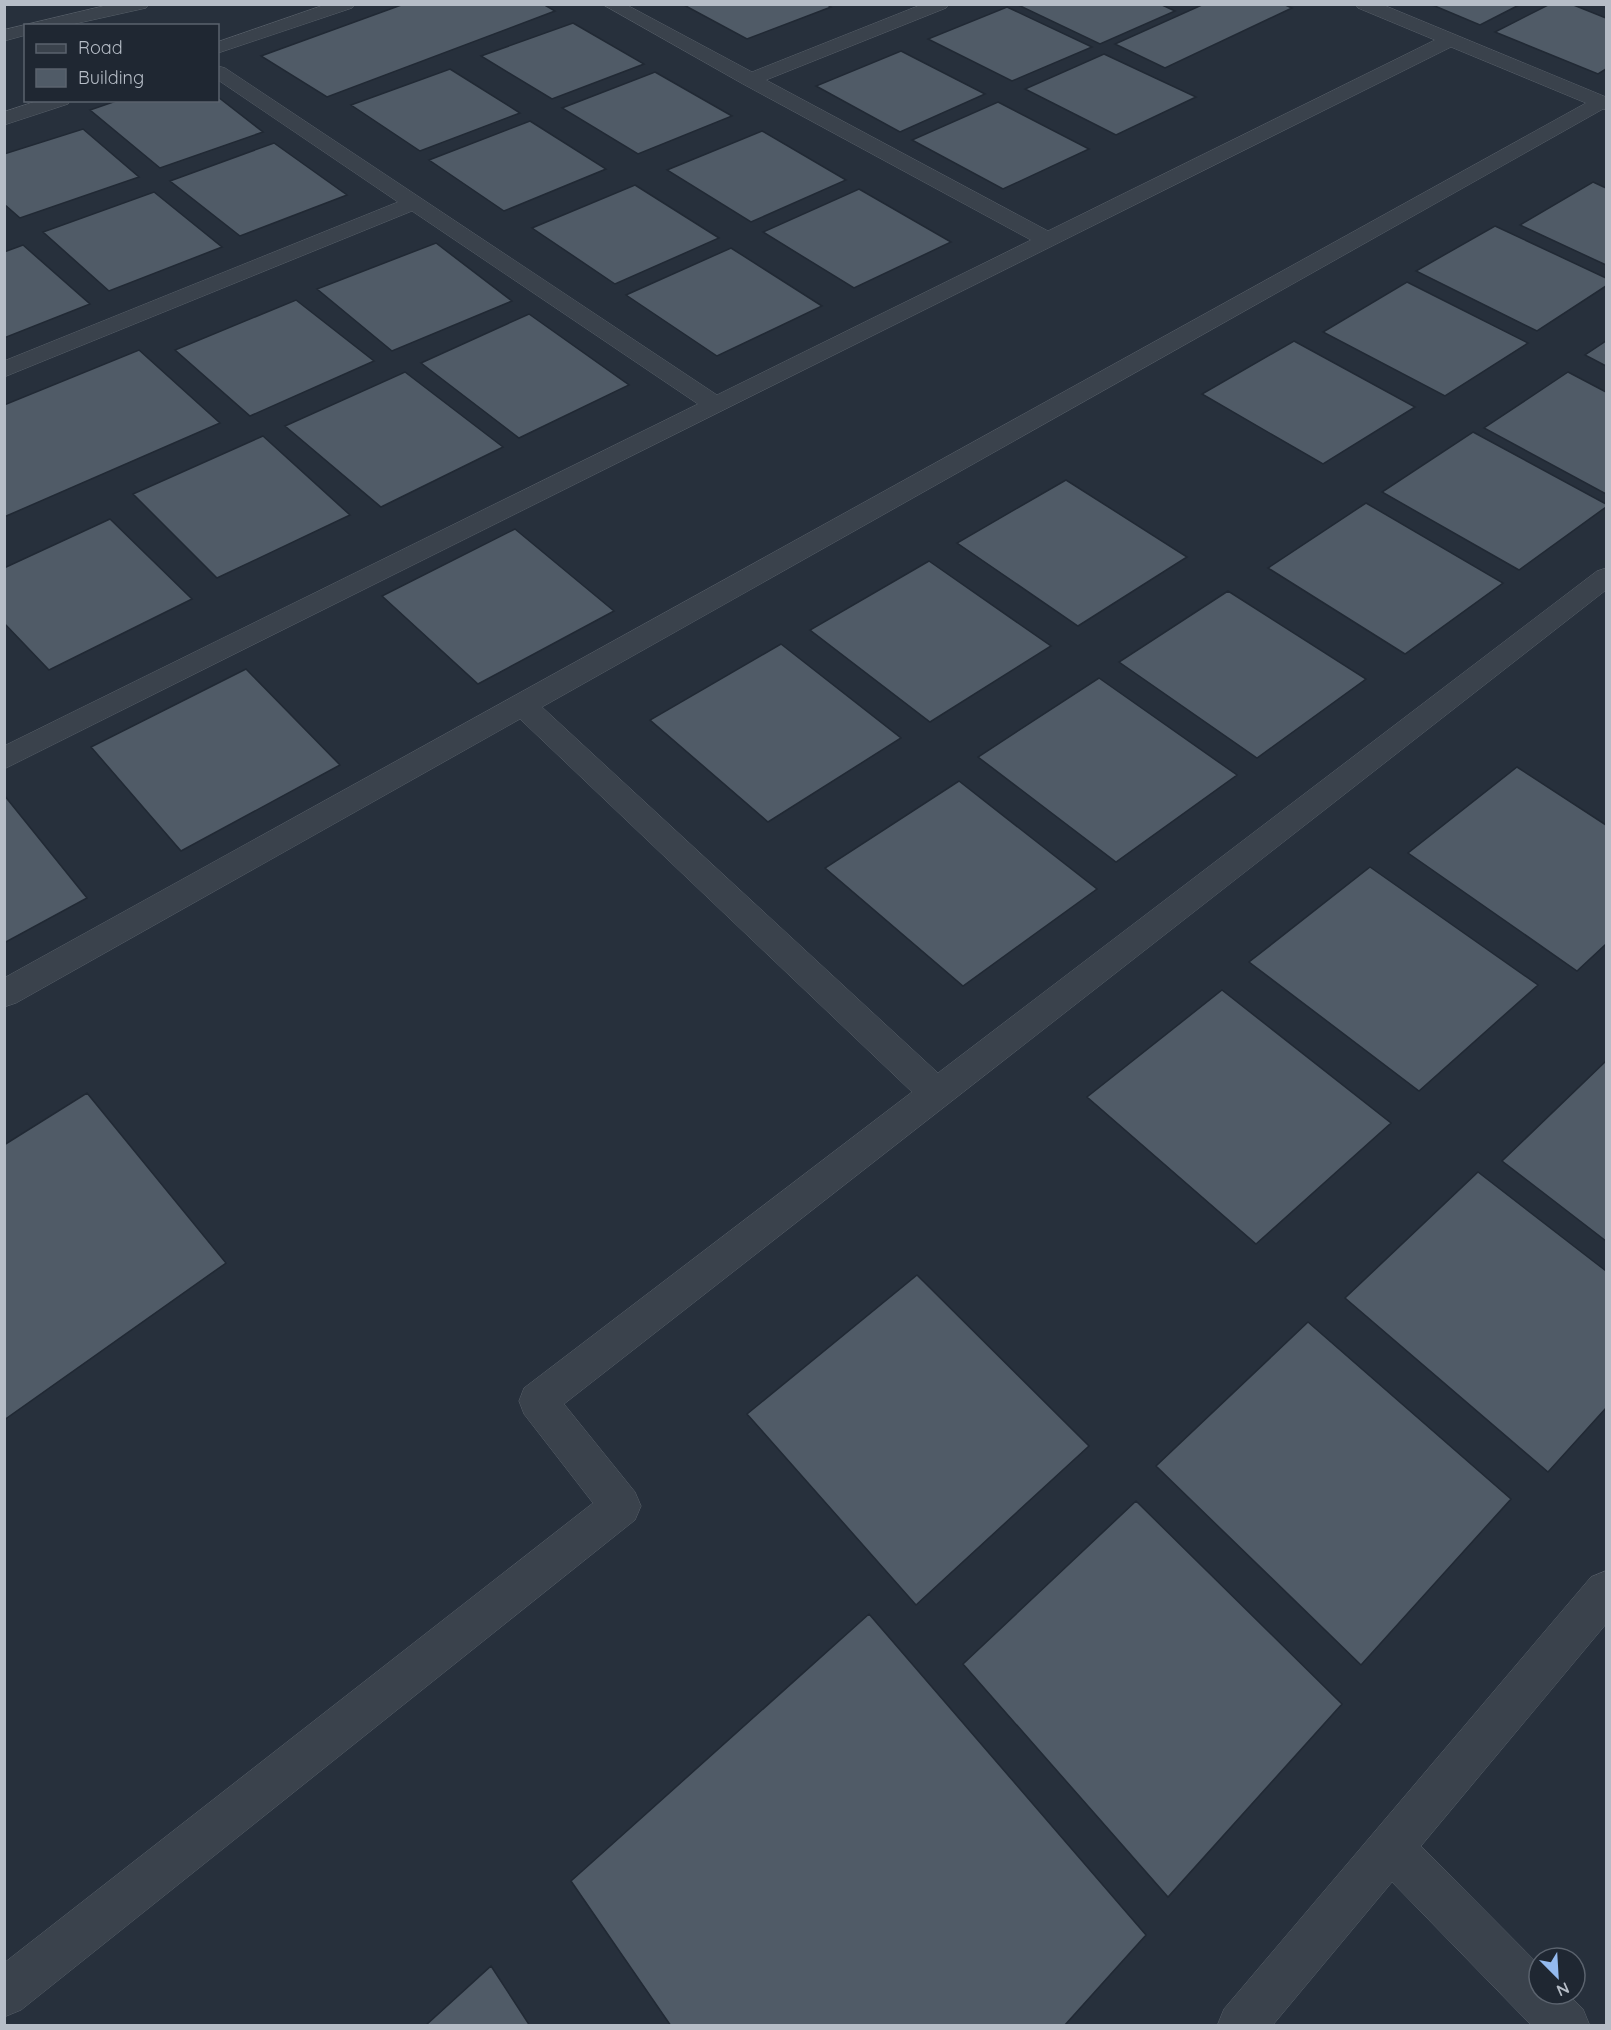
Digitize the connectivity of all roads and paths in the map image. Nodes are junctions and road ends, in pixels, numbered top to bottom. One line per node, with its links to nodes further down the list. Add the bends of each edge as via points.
1 (104, 4): 8 (street)
2 (140, 4): 9 (street)
3 (315, 4): 13 (street)
4 (346, 4): 14 (street)
5 (611, 4): 16 (street)
6 (940, 4): 16 (street)
7 (1364, 4): 12 (street)
8 (43, 24)
9 (46, 24)
10 (24, 30): 11 (street)
11 (4, 36)
12 (1450, 40): 18 (street); 21 (street)
13 (219, 47)
14 (219, 47)
15 (219, 73): 20 (street)
16 (750, 80): 21 (street)
17 (55, 102): 19 (street)
18 (1604, 103): 25 (street)
19 (4, 120)
20 (414, 203): 22 (street); 23 (street)
21 (1048, 240): 23 (street)
22 (4, 370)
23 (716, 405): 26 (street)
24 (1606, 577): 28 (street)
25 (522, 705): 27 (street); 28 (street)
26 (4, 759)
27 (4, 994)
28 (936, 1094): 31 (street, via 538,1401 621,1506)
29 (1606, 1592): 30 (street)
30 (1391, 1848): 32 (street); 33 (street)
31 (4, 1993)
32 (1241, 2025)
33 (1566, 2025)

